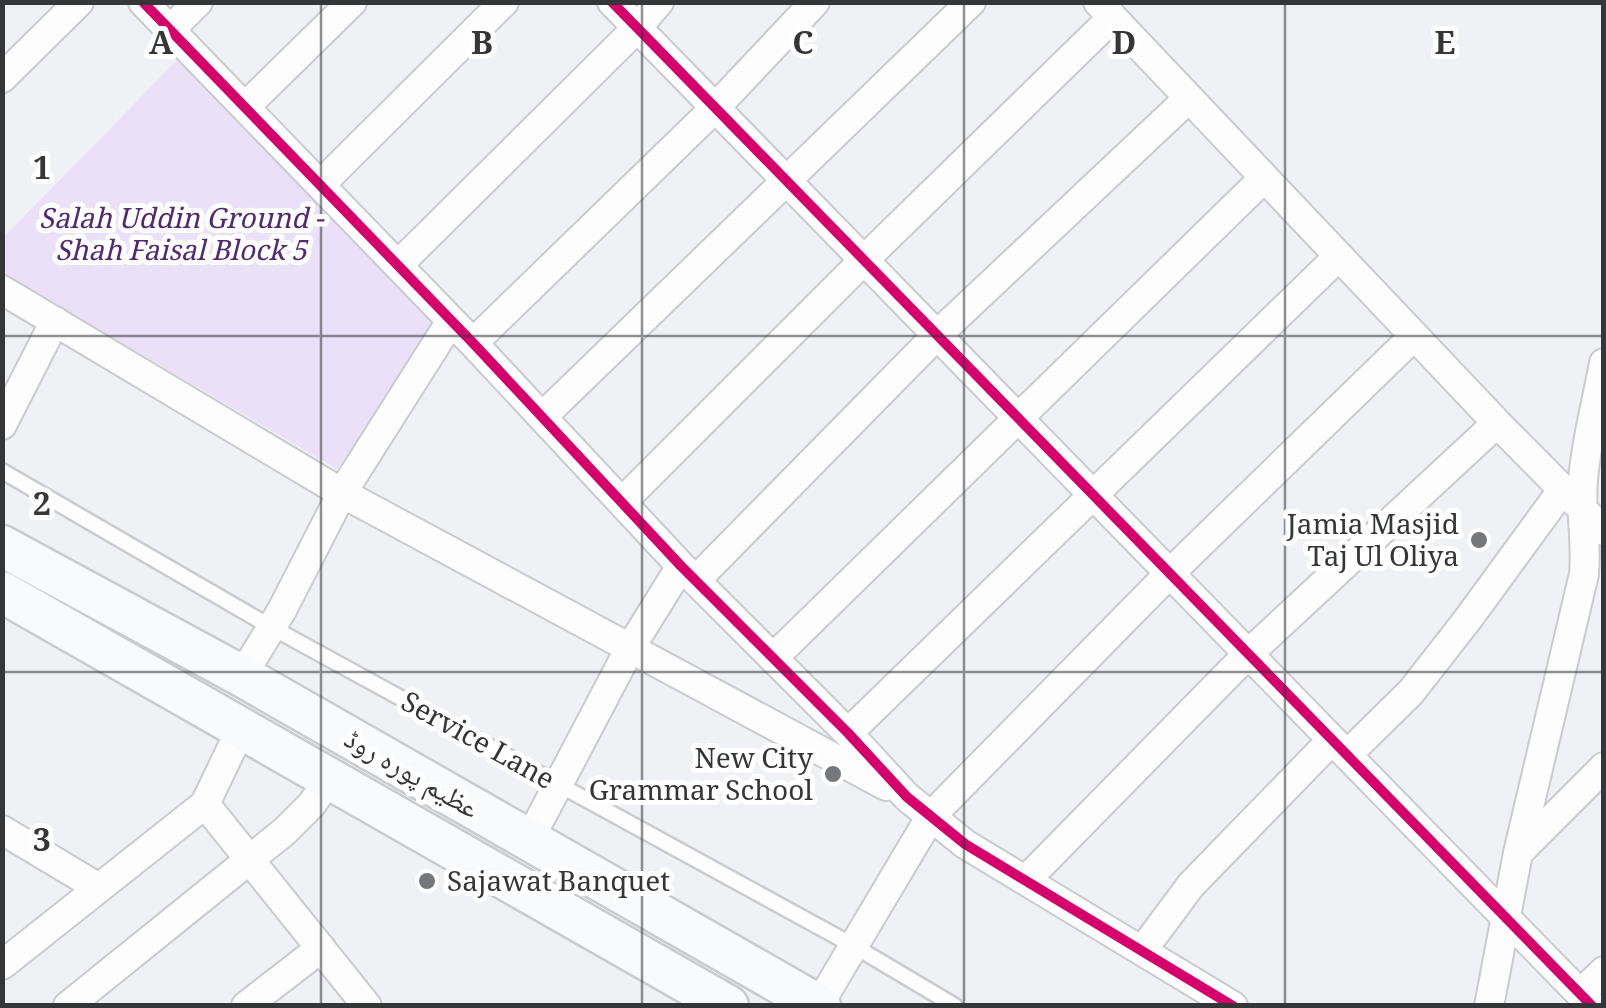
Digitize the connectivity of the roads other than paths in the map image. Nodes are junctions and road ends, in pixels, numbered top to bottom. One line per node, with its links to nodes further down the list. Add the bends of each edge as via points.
1 (79, 2): 13 (street)
2 (144, 2): 12 (street)
3 (198, 2): 12 (street)
4 (352, 2): 15 (street)
5 (504, 2): 19 (street)
6 (612, 2): 11 (street)
7 (659, 2): 11 (street)
8 (815, 2): 16 (street)
9 (971, 2): 18 (street)
10 (1105, 10): 14 (street); 21 (street)
11 (636, 28): 16 (street); 22 (street)
12 (170, 30): 15 (street)
13 (2, 78)
14 (1189, 98): 17 (street); 26 (street)
15 (245, 107): 19 (street)
16 (715, 108): 18 (street); 28 (street)
17 (1264, 178): 20 (street); 31 (street)
18 (787, 181): 21 (street); 30 (street)
19 (320, 185): 22 (street)
20 (1339, 256): 27 (street); 37 (street)
21 (864, 260): 26 (street); 39 (street)
22 (398, 265): 25 (street)
23 (2, 290): 24 (street)
24 (55, 321): 33 (street); 36 (street)
25 (452, 321): 28 (street); 36 (street)
26 (937, 335): 31 (street); 42 (street)
27 (1414, 336): 32 (street); 43 (street)
28 (473, 343): 30 (street)
29 (1604, 363): 34 (street)
30 (542, 417): 39 (street)
31 (1018, 419): 37 (street); 48 (street)
32 (1497, 423): 38 (street); 47 (street)
33 (2, 424)
34 (1598, 426): 38 (street)
35 (2, 471): 45 (lane, Service Lane)
36 (342, 493): 45 (street); 46 (street)
37 (1092, 494): 43 (street); 51 (street)
38 (1573, 499): 40 (street); 52 (street, via 1410,692); 61 (street, via 1586,551 1584,574)
39 (622, 502): 42 (street)
40 (1604, 531)
41 (3, 546): 49 (main road, عظیم پورہ روڈ)
42 (689, 573): 46 (street); 48 (street)
43 (1169, 574): 47 (street); 58 (street)
44 (2, 592): 50 (main road, عظیم پورہ روڈ)
45 (271, 627): 49 (street); 55 (lane, Service Lane)
46 (629, 650): 55 (street); 56 (street)
47 (1247, 654): 52 (street); 63 (street)
48 (773, 658): 51 (street)
49 (242, 676): 60 (main road, عظیم پورہ روڈ)
50 (242, 728): 54 (main road, عظیم پورہ روڈ); 57 (street)
51 (848, 734): 56 (street)
52 (1339, 748): 65 (street); 68 (street, via 1191,884)
53 (1604, 767): 61 (street)
54 (330, 778): 62 (street, via 311,805); 73 (main road, عظیم پورہ روڈ)
55 (559, 784): 60 (street); 66 (lane, Service Lane)
56 (906, 797): 58 (street)
57 (205, 804): 62 (street); 64 (street)
58 (931, 816): 63 (street); 66 (street)
59 (2, 830): 64 (street)
60 (528, 840): 71 (main road, عظیم پورہ روڈ)
61 (1518, 853): 65 (street)
62 (249, 859): 67 (street); 76 (street)
63 (1026, 880): 68 (street)
64 (99, 888): 69 (street)
65 (1506, 915): 72 (street); 80 (street)
66 (854, 946): 75 (street); 79 (lane, Service Lane)
67 (321, 948): 77 (street); 78 (street)
68 (1142, 950): 74 (street)
69 (2, 965)
70 (1604, 971): 72 (street)
71 (751, 980): 73 (main road); 75 (main road, عظیم پورہ روڈ)
72 (1586, 999)
73 (715, 1003)
74 (1224, 1003)
75 (819, 1005)
76 (68, 1006)
77 (246, 1006)
78 (367, 1006)
79 (955, 1006)
80 (1489, 1006)

